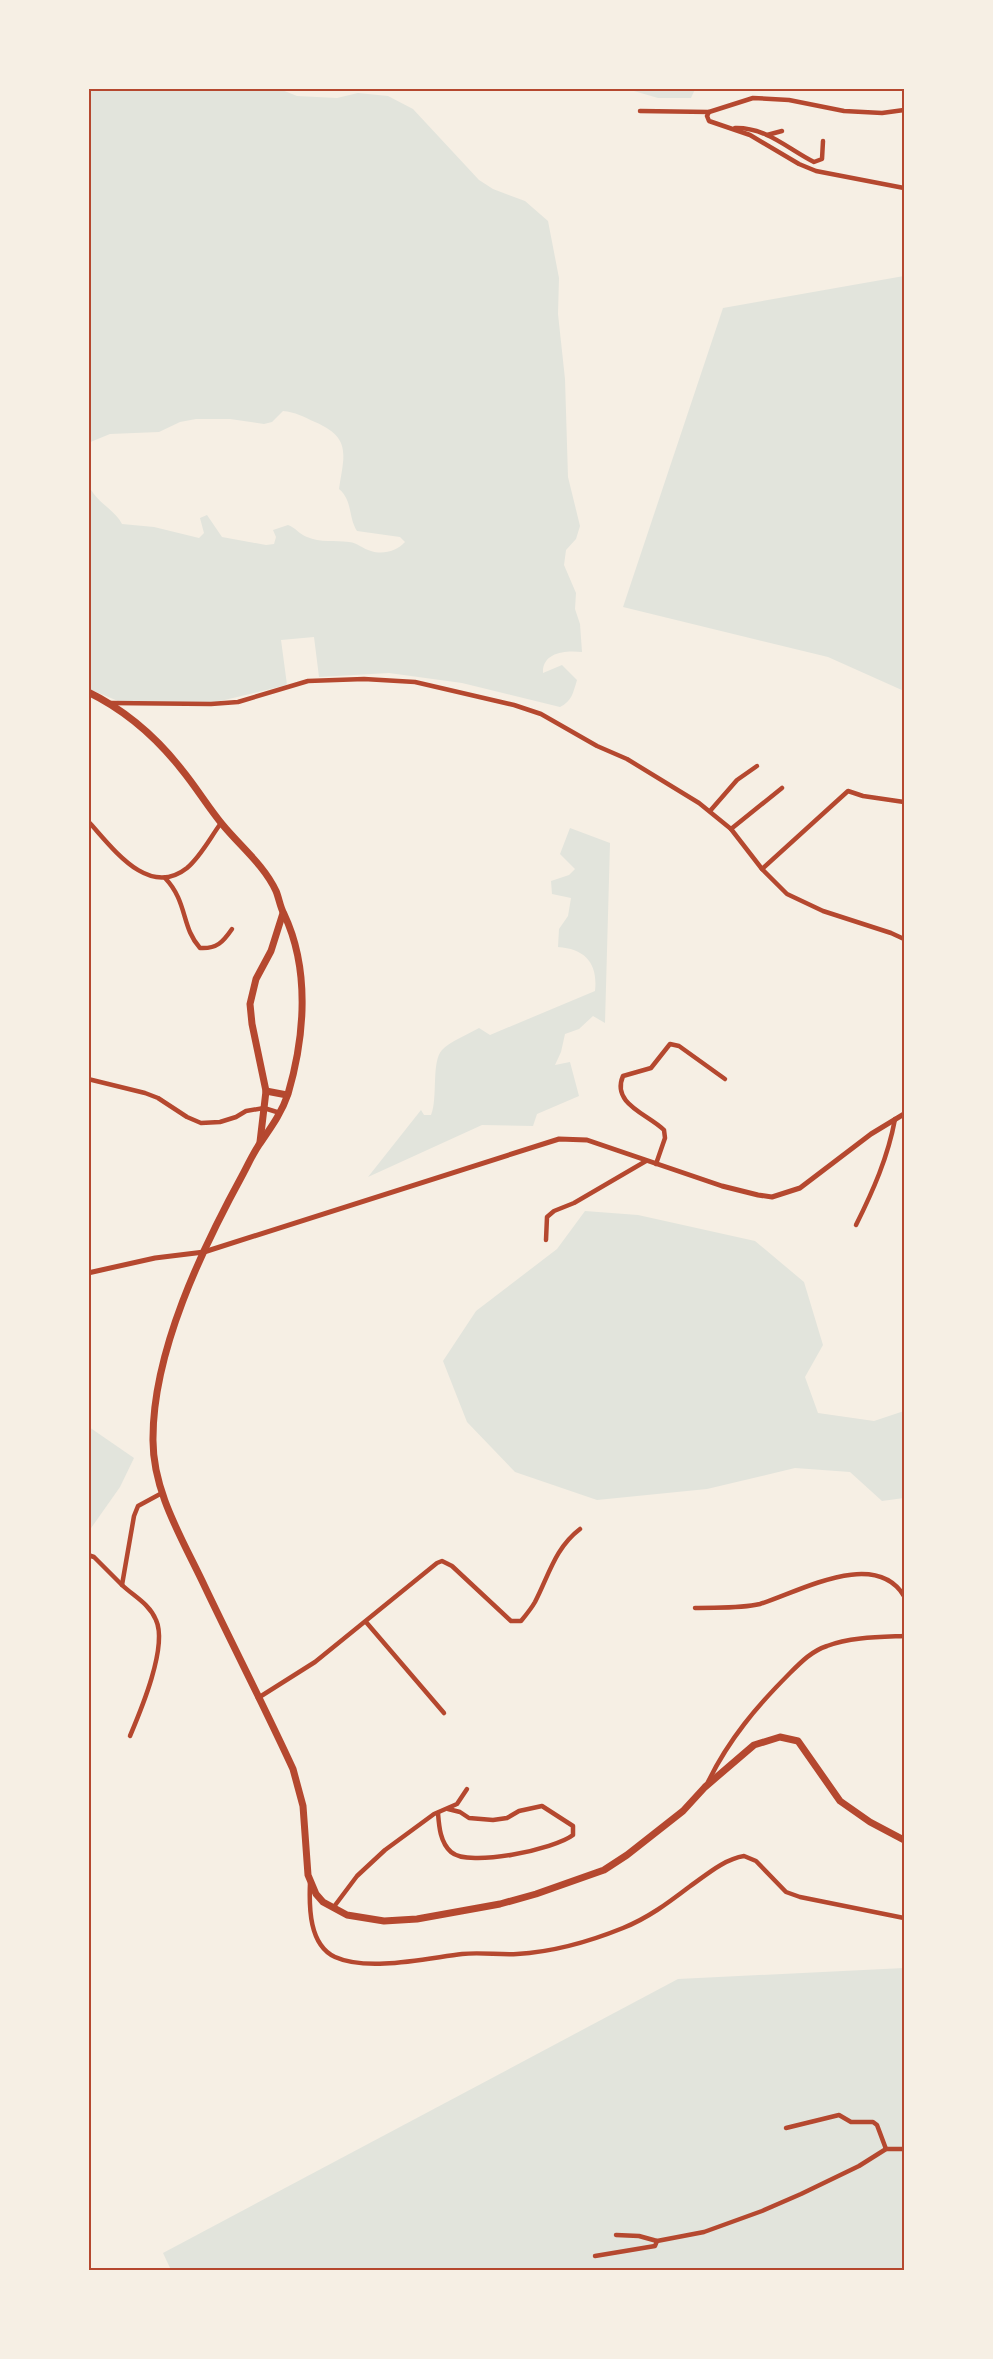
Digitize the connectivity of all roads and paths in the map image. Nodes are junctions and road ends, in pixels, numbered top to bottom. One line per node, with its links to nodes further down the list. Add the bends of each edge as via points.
1 (795, 101): 2 (street); 3 (street, via 843,111); 5 (street, via 753,98)
2 (796, 109)
3 (904, 110)
4 (640, 111): 5 (street)
5 (709, 112): 6 (street, via 709,121)
6 (733, 128): 8 (street); 10 (street, via 816,171)
7 (782, 131): 8 (street)
8 (767, 135): 9 (street, via 814,162 822,159)
9 (823, 141)
10 (904, 188)
11 (88, 692): 12 (main road)
12 (111, 703): 16 (street, via 238,702 312,680 415,682 541,714 627,759); 18 (main road, via 137,723 181,768)
13 (757, 766): 16 (street, via 736,780)
14 (782, 788): 19 (street)
15 (904, 802): 20 (street, via 848,791)
16 (710, 811): 19 (street)
17 (88, 821): 21 (street, via 135,869)
18 (221, 823): 21 (street, via 192,863); 22 (main road, via 268,878)
19 (731, 829): 20 (street)
20 (762, 869): 24 (street, via 787,894 805,903)
21 (165, 878): 23 (street, via 177,892 200,948 220,945)
22 (283, 913): 27 (main road, via 250,1004); 28 (main road, via 292,931 301,979 299,1037)
23 (232, 929)
24 (904, 939)
25 (88, 1079): 29 (street, via 158,1098 201,1123 220,1122)
26 (725, 1079): 35 (street, via 679,1046 670,1044 651,1068 623,1076 623,1099 664,1130)
27 (266, 1091): 28 (main road); 29 (main road)
28 (287, 1095): 30 (main road)
29 (264, 1108): 30 (street); 33 (main road)
30 (280, 1113): 33 (main road)
31 (904, 1114): 32 (street)
32 (895, 1119): 35 (street, via 800,1188 772,1197); 36 (street, via 876,1184)
33 (260, 1142): 38 (main road)
34 (646, 1161): 35 (street); 37 (street, via 554,1211 547,1217); 38 (street, via 587,1140 559,1139)
35 (656, 1164)
36 (856, 1225)
37 (546, 1239)
38 (204, 1252): 39 (street); 40 (main road, via 166,1354 159,1389 153,1457)
39 (88, 1273)
40 (162, 1493): 43 (street, via 138,1506); 48 (main road)
41 (580, 1529): 46 (street, via 556,1555 535,1603 521,1621 511,1621 452,1566 442,1562 432,1566)
42 (88, 1555): 43 (street)
43 (122, 1585): 50 (street, via 152,1613 158,1633 153,1673)
44 (904, 1596): 45 (street, via 889,1579 869,1574 825,1580 760,1604)
45 (695, 1608)
46 (366, 1622): 48 (street, via 315,1662); 49 (street)
47 (904, 1636): 51 (street, via 841,1642 808,1655 750,1714 722,1753)
48 (258, 1698): 56 (main road, via 298,1782)
49 (444, 1713)
50 (130, 1736)
51 (705, 1787): 55 (main road, via 754,1745 790,1737 805,1749 840,1801); 57 (main road, via 683,1811 604,1870 536,1894 417,1919 384,1921)
52 (467, 1788): 53 (street, via 457,1804)
53 (448, 1809): 54 (street); 54 (street, via 469,1818 493,1820 542,1806 573,1826 573,1835 557,1844 506,1856 467,1859 453,1854 444,1845)
54 (438, 1813): 57 (street, via 385,1850 352,1882)
55 (904, 1840)
56 (310, 1883): 57 (main road, via 323,1902); 58 (street, via 311,1920 324,1948 334,1957 378,1963 462,1954 540,1952 588,1939 643,1919 708,1874 744,1856 756,1861 786,1892)
57 (333, 1908)
58 (904, 1918)
59 (786, 2128): 60 (street, via 839,2115 851,2122 873,2122)
60 (886, 2149): 61 (street); 63 (street, via 833,2179 762,2211 704,2232)
61 (904, 2149)
62 (616, 2235): 63 (street)
63 (657, 2241): 64 (street, via 655,2246)
64 (595, 2256)

